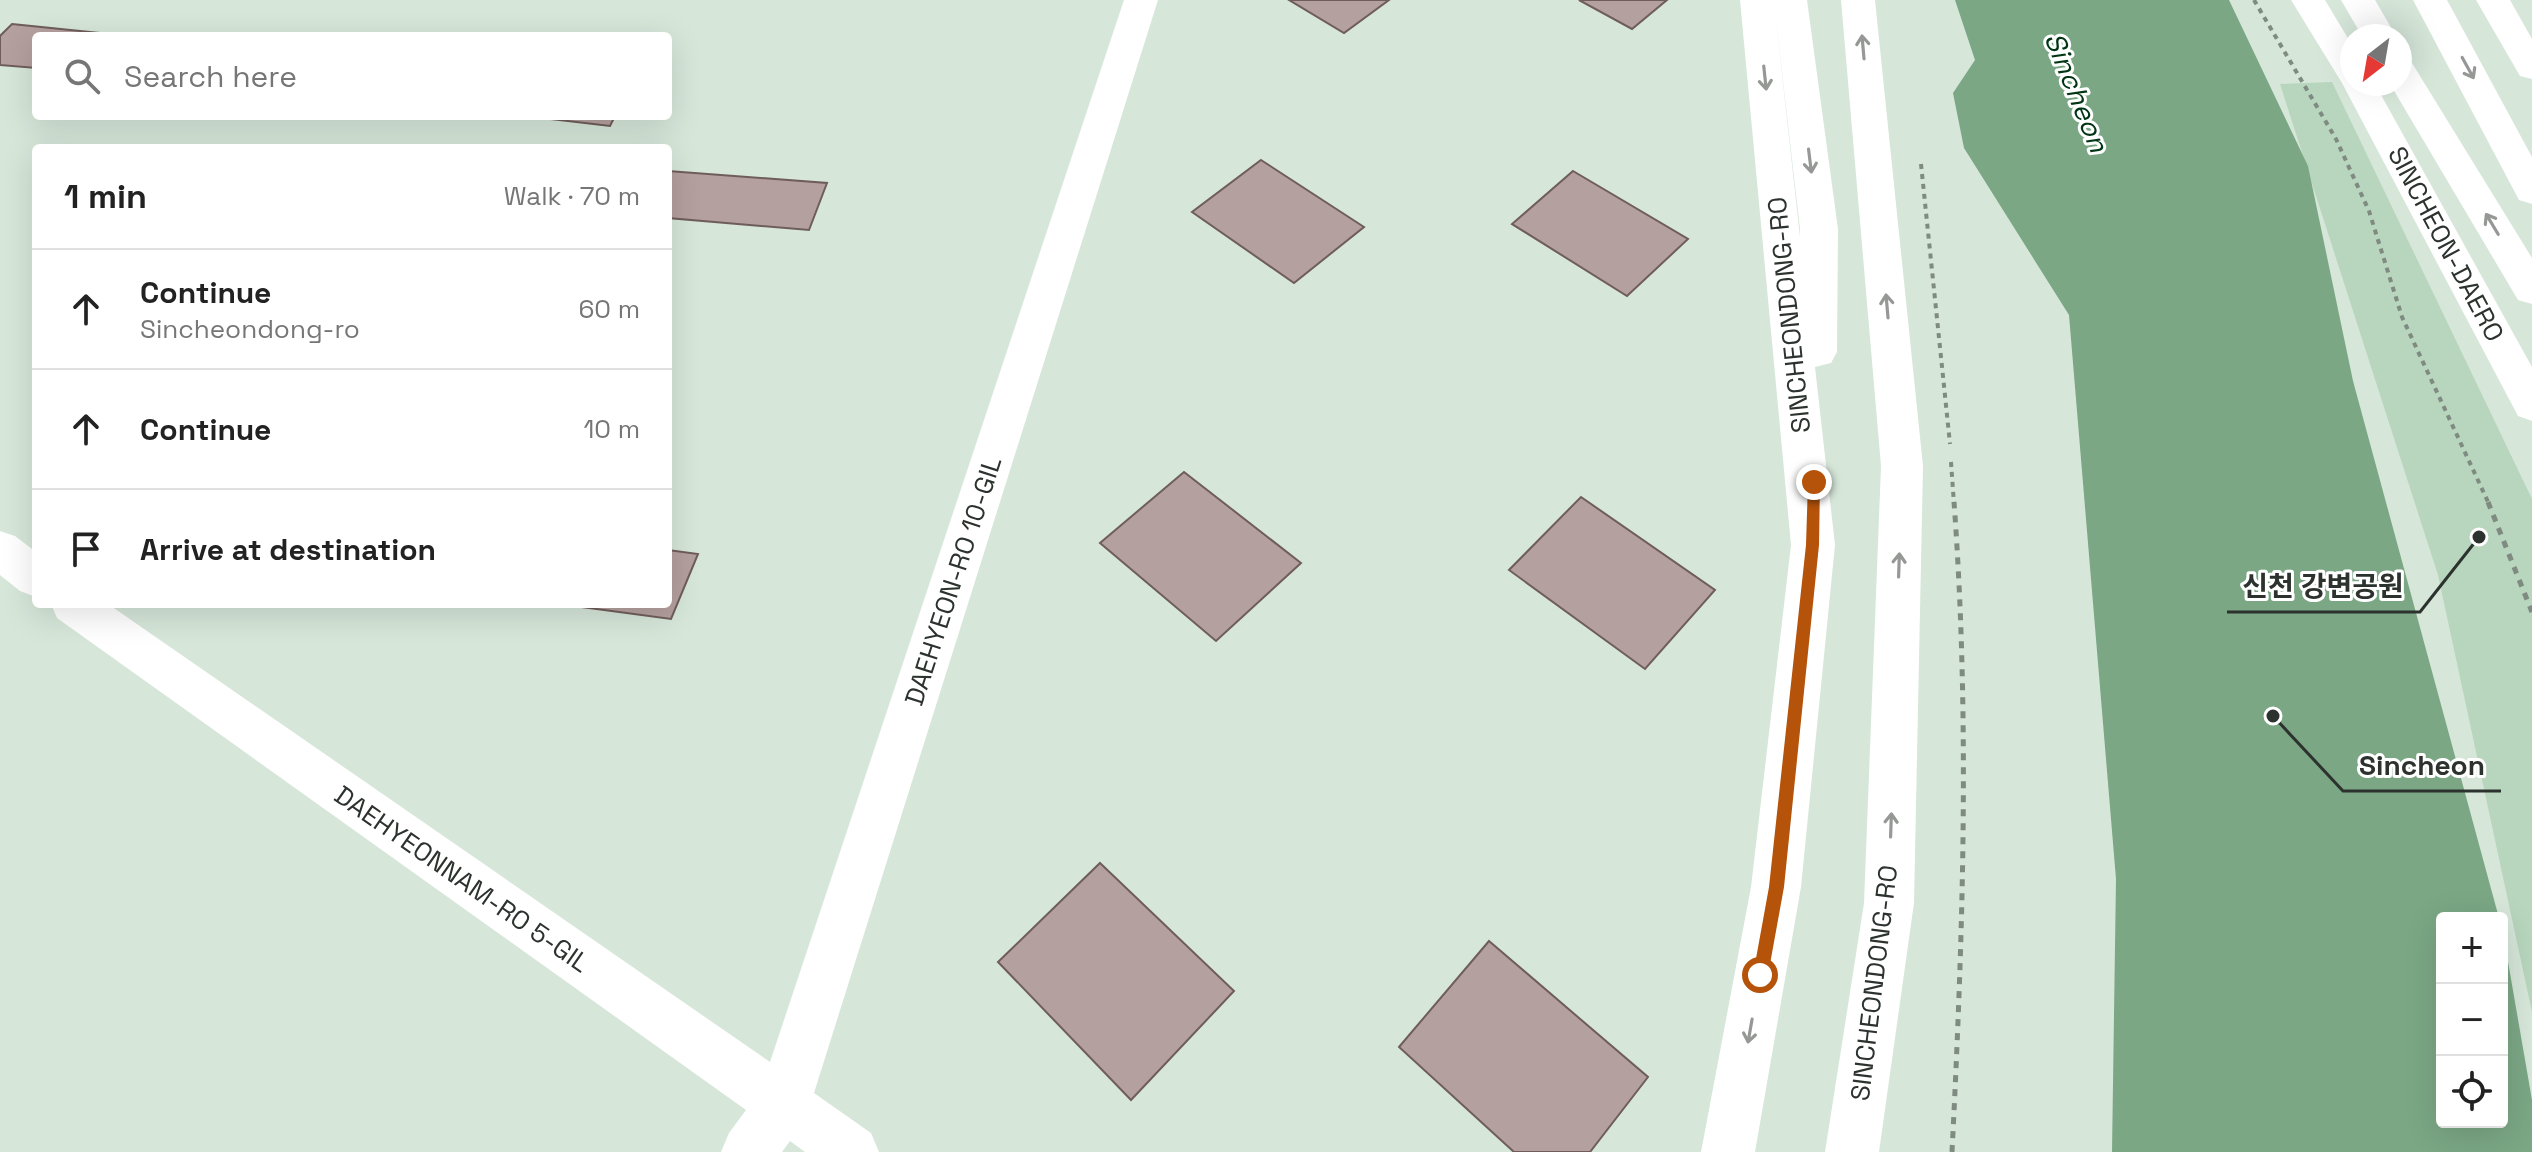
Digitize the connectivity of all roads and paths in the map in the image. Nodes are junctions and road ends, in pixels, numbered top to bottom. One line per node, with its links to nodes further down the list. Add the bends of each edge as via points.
1 (1141, 0): 21 (main road, DAEHYEON-RO 10-GIL)
2 (1757, 0): 18 (main road, SINCHEONDONG-RO, one-way to 18)
3 (1790, 0): 18 (main road, one-way to 18, via 1819,229)
4 (1858, 0): 25 (main road, SINCHEONDONG-RO, one-way to 4, via 1889,903 1902,466)
5 (2254, 0): 20 (path, via 2336,139 2369,211 2402,317 2484,491)
6 (2308, 0): 11 (main road)
7 (2358, 0): 10 (main road)
8 (2430, 0): 15 (main road, one-way to 15)
9 (2493, 0): 12 (main road)
10 (2372, 24)
11 (2340, 54)
12 (2532, 68)
13 (2412, 91): 16 (main road, SINCHEON-DAERO, one-way to 13)
14 (2365, 96): 17 (main road, SINCHEON-DAERO)
15 (2532, 191)
16 (2532, 290)
17 (2532, 405)
18 (1813, 545): 24 (main road, SINCHEONDONG-RO, one-way to 24, via 1776,887)
19 (79, 608): 21 (main road, DAEHYEONNAM-RO 5-GIL)
20 (2532, 612)
21 (783, 1105): 22 (main road, DAEHYEON-RO 10-GIL); 23 (main road, DAEHYEONNAM-RO 5-GIL)
22 (748, 1152)
23 (852, 1152)
24 (1728, 1152)
25 (1852, 1152)

